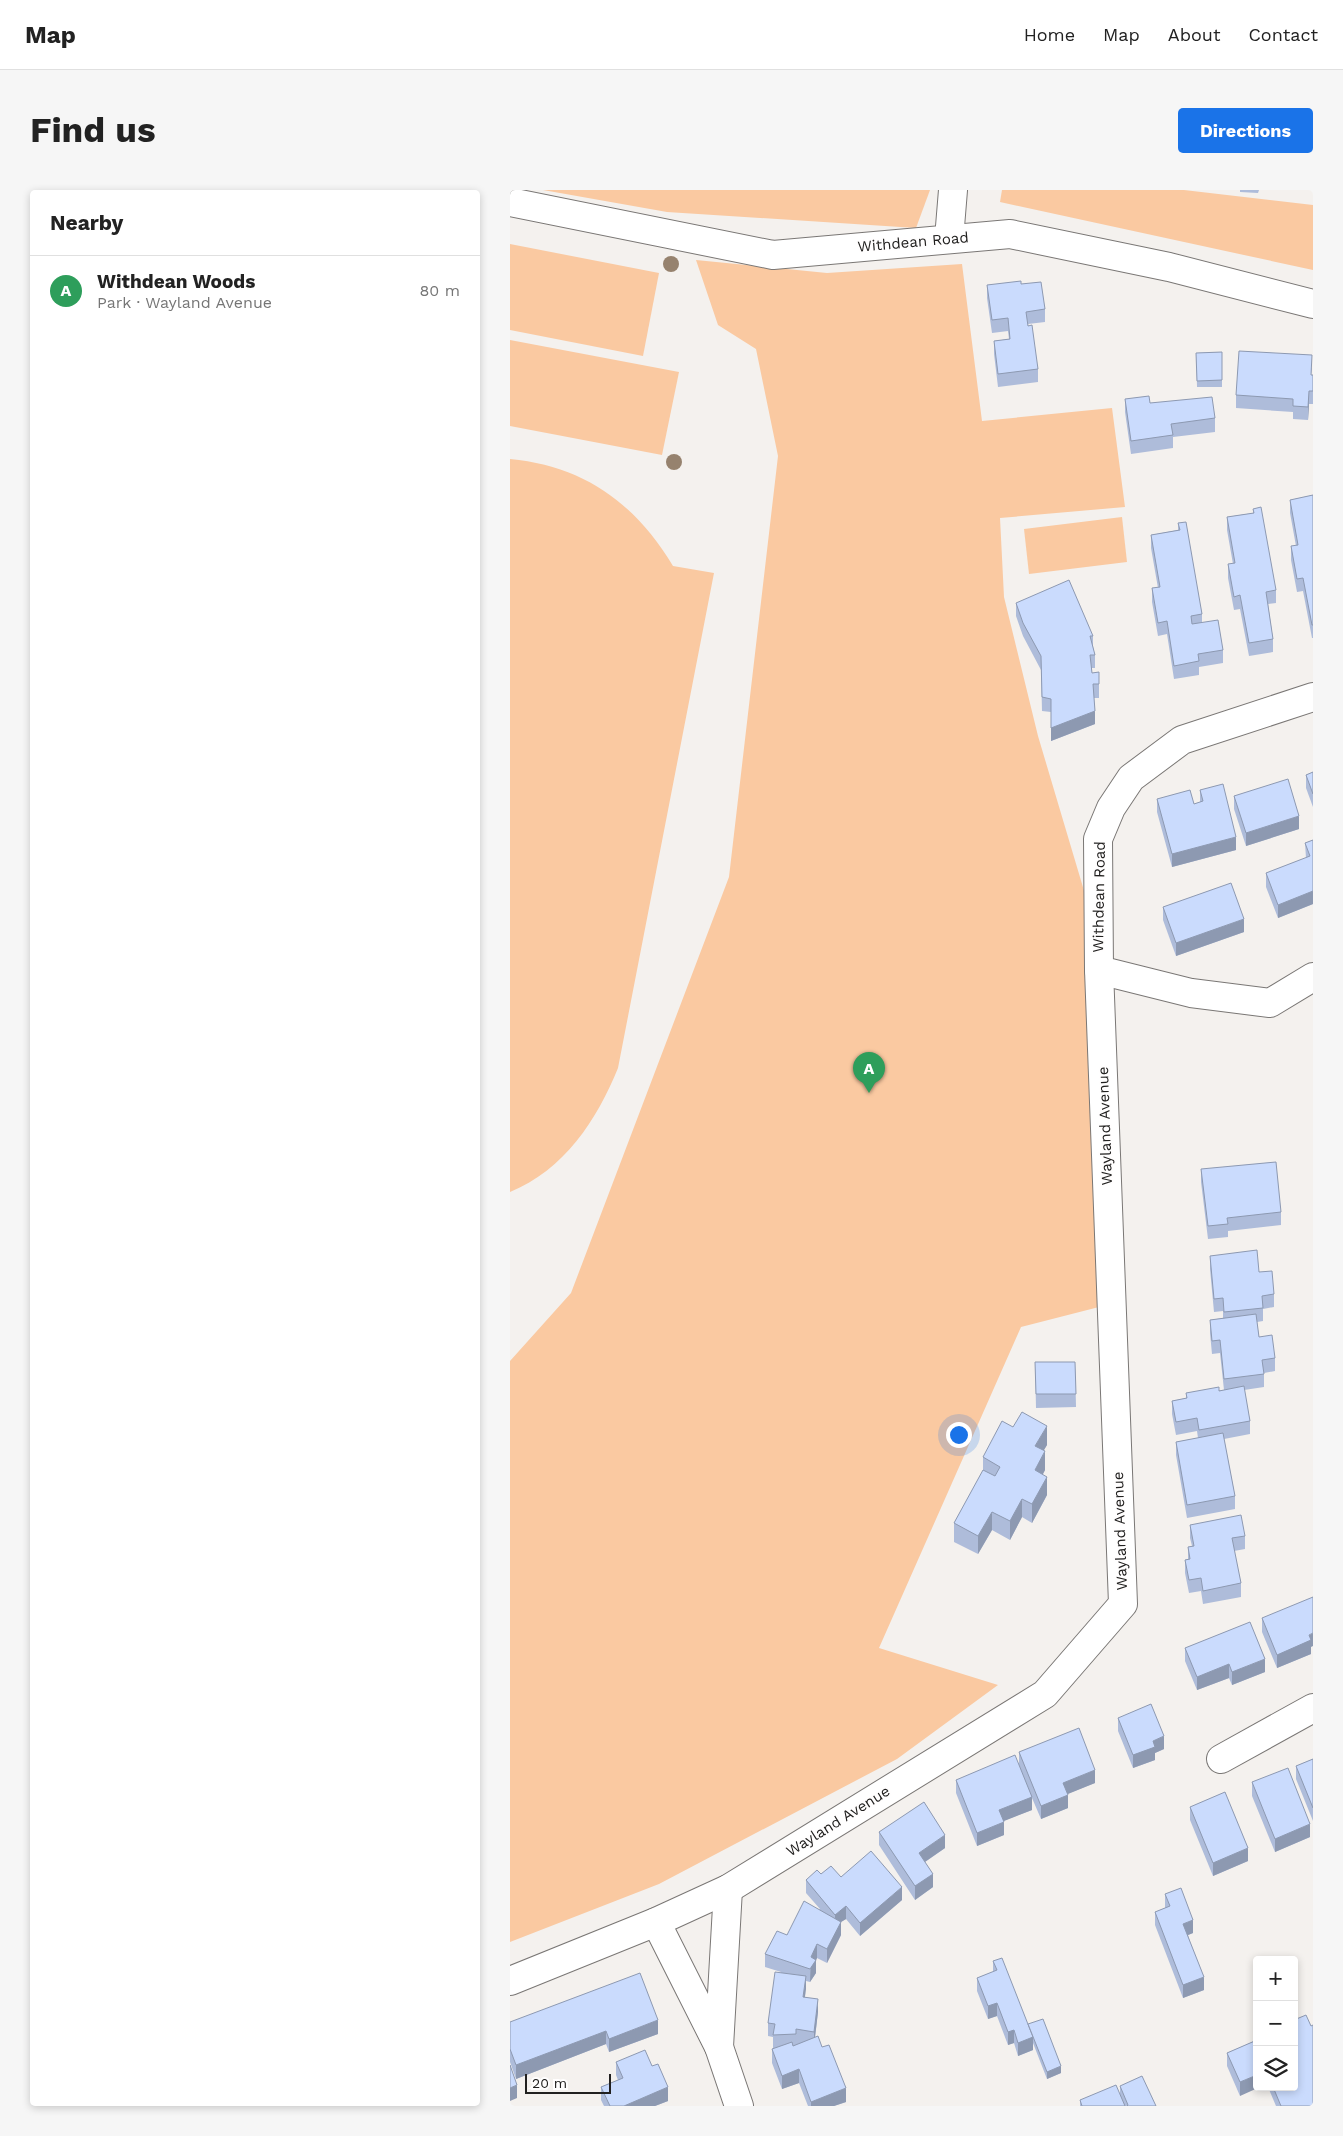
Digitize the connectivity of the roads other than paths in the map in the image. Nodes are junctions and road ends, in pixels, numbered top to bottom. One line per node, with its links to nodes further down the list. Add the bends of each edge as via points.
1 (953, 190): 3 (street)
2 (510, 202): 3 (street, Withdean Road, via 773,255)
3 (949, 239): 4 (street, Withdean Road, via 1010,234 1170,267)
4 (1313, 304)
5 (1313, 697): 6 (street, Withdean Road, via 1182,740 1131,778 1111,808 1098,840)
6 (1099, 970): 7 (street, Withdean Road, via 1191,993 1270,1003); 10 (street, Wayland Avenue, via 1123,1604 1045,1694)
7 (1313, 977)
8 (1313, 1708): 9 (street)
9 (1221, 1759)
10 (728, 1889): 11 (street, Wayland Avenue); 13 (street)
11 (656, 1922): 12 (street, Wayland Avenue); 13 (street)
12 (510, 1980)
13 (719, 2047): 14 (street)
14 (739, 2106)

